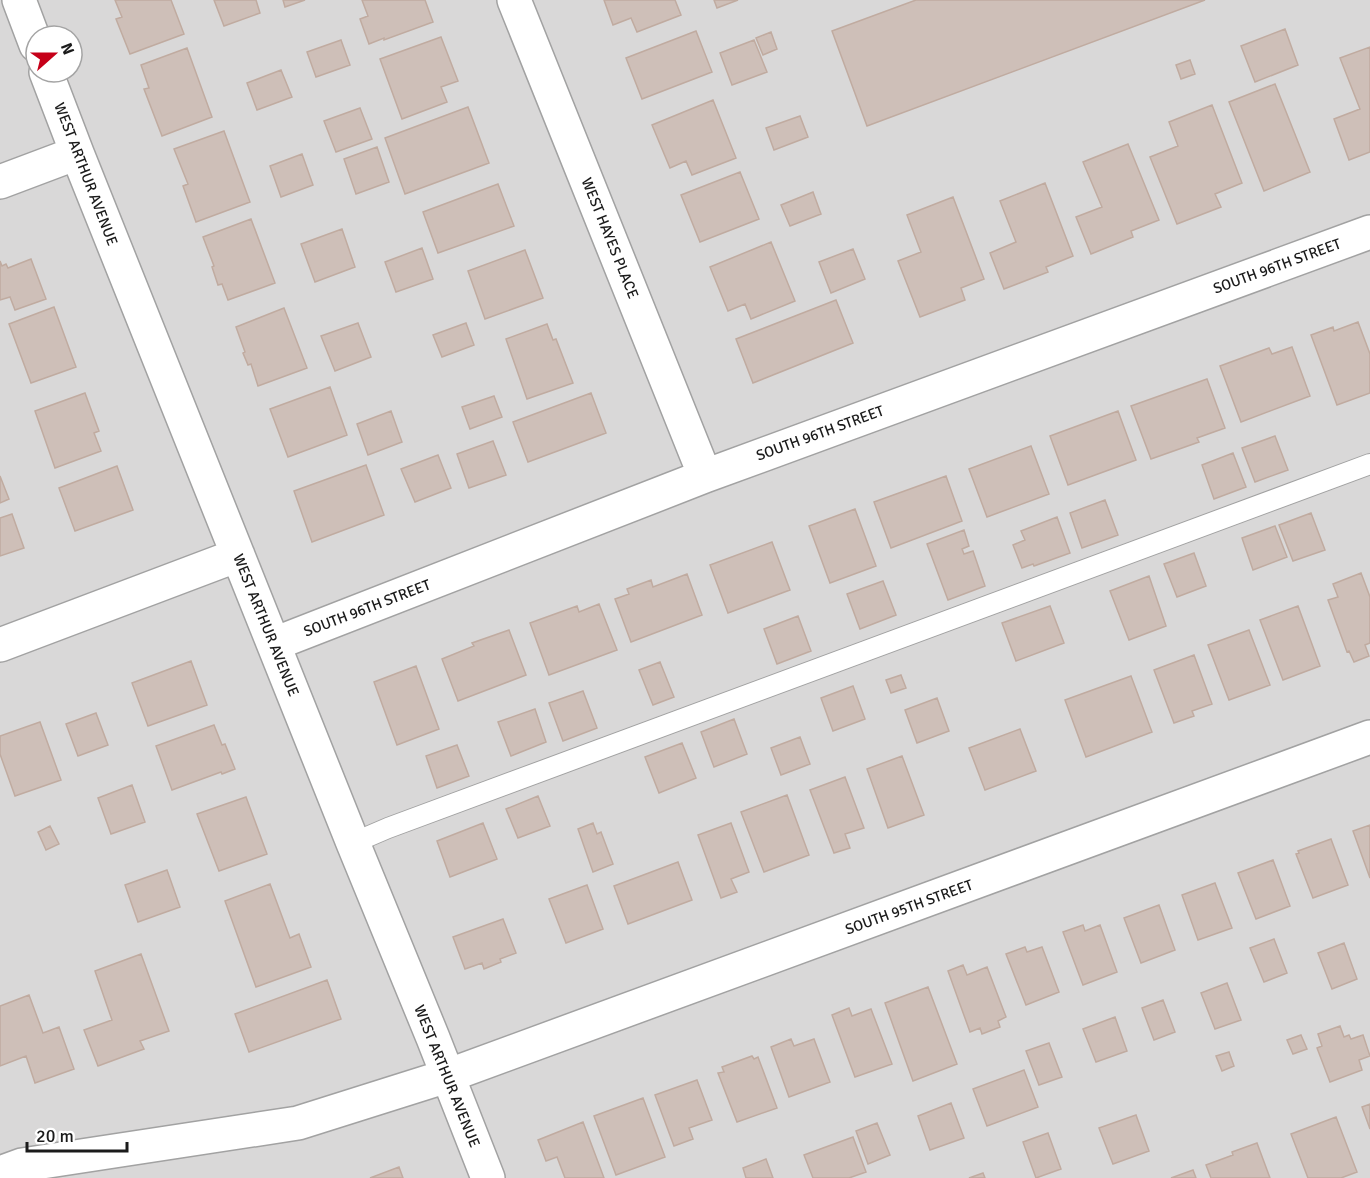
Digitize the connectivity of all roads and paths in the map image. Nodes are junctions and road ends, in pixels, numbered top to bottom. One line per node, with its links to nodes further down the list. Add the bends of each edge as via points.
1 (19, 0): 3 (street)
2 (514, 0): 9 (street, WEST HAYES PLACE)
3 (28, 24)
4 (51, 84): 5 (street, WEST ARTHUR AVENUE)
5 (77, 153): 6 (street); 10 (street, WEST ARTHUR AVENUE)
6 (0, 182)
7 (1370, 232): 9 (street, SOUTH 96TH STREET)
8 (1370, 464): 14 (lane)
9 (705, 476): 11 (street, SOUTH 96TH STREET)
10 (238, 555): 11 (street, WEST ARTHUR AVENUE); 12 (street)
11 (274, 644): 14 (street, WEST ARTHUR AVENUE)
12 (0, 645)
13 (1370, 737): 15 (street, SOUTH 95TH STREET)
14 (353, 843): 15 (street, WEST ARTHUR AVENUE)
15 (447, 1076): 16 (street, SOUTH 95TH STREET, via 298,1123 22,1165); 17 (street, WEST ARTHUR AVENUE)
16 (0, 1173)
17 (488, 1178)

